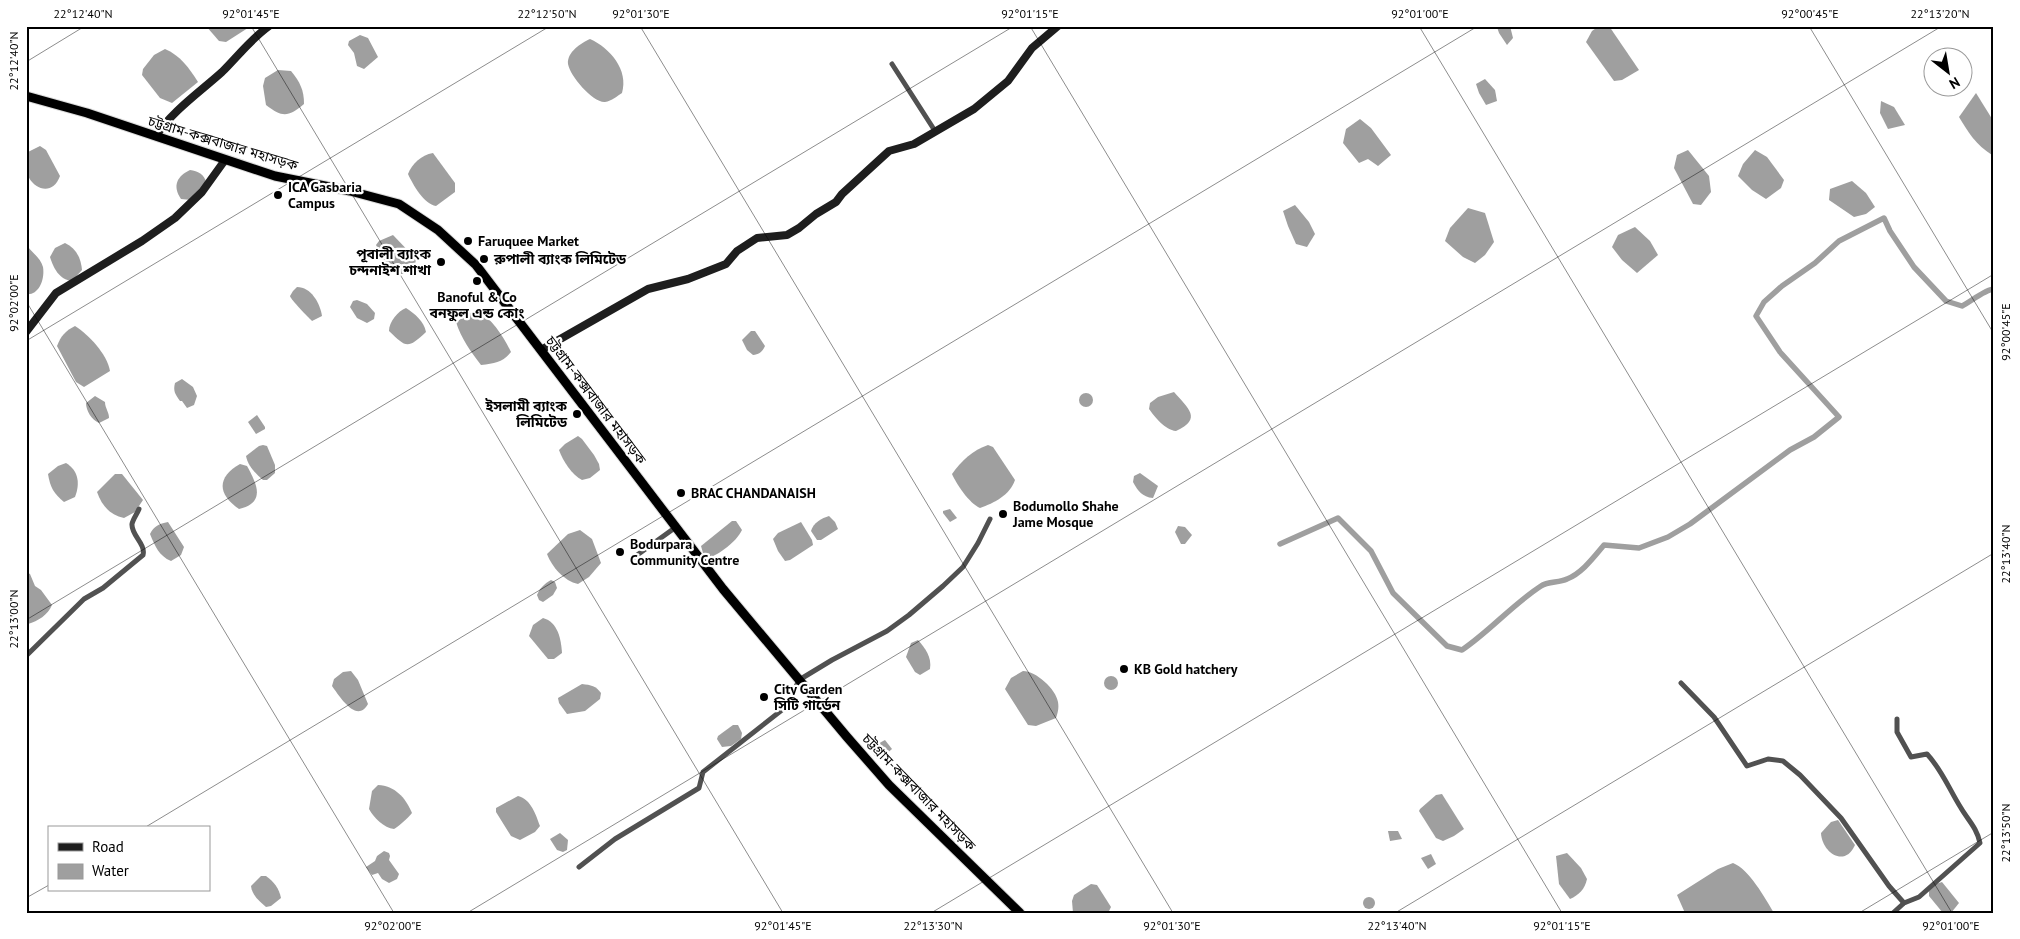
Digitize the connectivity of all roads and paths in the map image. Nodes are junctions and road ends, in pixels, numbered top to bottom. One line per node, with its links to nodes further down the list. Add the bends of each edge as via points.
1 (269, 26): 6 (street, via 175,113)
2 (1058, 26): 5 (street, via 1032,48 1001,87)
3 (892, 64): 5 (street)
4 (26, 96): 6 (highway, চট্টগ্রাম-কক্সবাজার মহাসড়ক)
5 (935, 131): 9 (street, via 914,144 889,151 836,202 787,235 756,238 737,251 726,264 648,290)
6 (156, 136): 7 (highway, চট্টগ্রাম-কক্সবাজার মহাসড়ক)
7 (225, 160): 8 (street, via 202,192 175,218 56,294); 9 (highway, চট্টগ্রাম-কক্সবাজার মহাসড়ক, via 275,176 399,204 438,230 476,265)
8 (26, 332)
9 (541, 350): 12 (highway, চট্টগ্রাম-কক্সবাজার মহাসড়ক)
10 (139, 509): 14 (street, via 132,528 144,549 143,555 84,599)
11 (990, 519): 15 (street, via 963,567 914,611 887,631)
12 (676, 527): 13 (street); 15 (highway, চট্টগ্রাম-কক্সবাজার মহাসড়ক)
13 (633, 558)
14 (26, 656)
15 (799, 680): 18 (street, via 787,706 703,772 700,788 615,839); 20 (highway, চট্টগ্রাম-কক্সবাজার মহাসড়ক, via 889,785)
16 (1681, 682): 19 (street, via 1714,717 1747,766 1768,759 1783,761 1800,775 1841,818)
17 (1897, 719): 19 (street, via 1897,732 1911,757 1927,754 1938,766 1977,830 1980,843 1918,897)
18 (579, 868)
19 (1904, 903): 21 (street)
20 (1020, 913)
21 (1893, 913)

